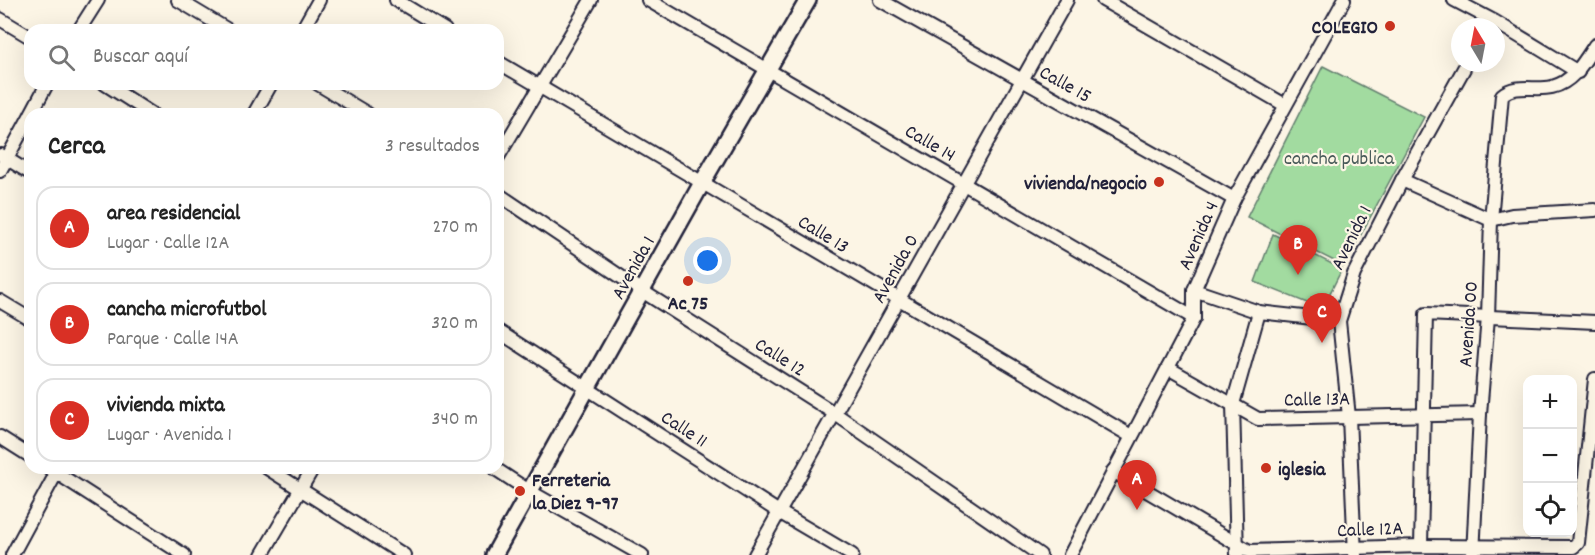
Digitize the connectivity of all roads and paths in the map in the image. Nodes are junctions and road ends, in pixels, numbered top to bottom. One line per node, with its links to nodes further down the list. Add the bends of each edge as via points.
1 (98, 0): 15 (street)
2 (178, 0): 16 (street)
3 (318, 0): 17 (street)
4 (396, 0): 18 (street)
5 (591, 0): 27 (street)
6 (648, 0): 23 (street, Calle 14)
7 (808, 0): 23 (street, Avenida 1)
8 (880, 0): 26 (street, Calle 15)
9 (1067, 0): 26 (street, Avenida 0)
10 (1103, 0): 32 (street)
11 (1344, 0): 32 (street, Avenida 4)
12 (1455, 0): 13 (street)
13 (1483, 18)
14 (0, 19): 20 (street)
15 (83, 24)
16 (218, 24)
17 (305, 24)
18 (436, 24)
19 (1505, 31): 25 (street)
20 (24, 33)
21 (1595, 45): 25 (street)
22 (504, 66): 27 (street, Calle 13)
23 (768, 70): 43 (street, Avenida 1); 44 (street, Calle 14)
24 (1462, 72): 42 (street, Avenida 1)
25 (1578, 72): 48 (street, Avenida 00, via 1553,87 1512,88 1502,95)
26 (1021, 81): 44 (street, Avenida 0); 46 (street, Calle 15)
27 (541, 88): 38 (street); 43 (street, Calle 13)
28 (44, 90): 33 (street)
29 (114, 90): 34 (street)
30 (268, 90): 35 (street)
31 (328, 90): 36 (street)
32 (1285, 105): 46 (street, Avenida 4)
33 (34, 108)
34 (143, 108)
35 (257, 108)
36 (358, 108)
37 (24, 124): 39 (street)
38 (504, 147)
39 (3, 156): 40 (street); 41 (street)
40 (24, 169)
41 (0, 171)
42 (1402, 180): 48 (street); 57 (street, Avenida 1, via 1354,274)
43 (702, 183): 50 (street, Avenida 1); 51 (street, Calle 13)
44 (964, 183): 51 (street, Avenida 0); 56 (street, Calle 14)
45 (504, 198): 50 (street, Calle 12)
46 (1234, 199): 49 (street, Avenida 4)
47 (1595, 210): 48 (street, via 1512,214)
48 (1491, 220): 55 (street, Avenida 00)
49 (1194, 290): 53 (street); 56 (street, Avenida 4)
50 (642, 291): 62 (street, Avenida 1); 64 (street, Calle 12)
51 (898, 300): 64 (street, Avenida 0); 68 (street, Calle 13)
52 (0, 301): 54 (street)
53 (1259, 312): 57 (street); 63 (street)
54 (24, 315)
55 (1488, 317): 58 (street); 65 (street, Avenida 00); 66 (street, via 1426,314)
56 (1194, 318): 60 (street, Avenida 4)
57 (1339, 321): 67 (street, Avenida 1)
58 (1595, 322)
59 (504, 336): 62 (street, Calle 11)
60 (1168, 368): 63 (street, Calle 13A); 68 (street, Avenida 4)
61 (1595, 379): 82 (street, Calle 12A, via 1578,543 1567,547)
62 (587, 389): 78 (street, Avenida 1); 79 (street, Calle 11)
63 (1233, 404): 67 (street, Calle 13A, via 1258,418); 81 (street)
64 (834, 413): 79 (street, Avenida 0); 92 (street, Calle 12)
65 (1480, 414): 66 (street, Calle 13A); 82 (street, Avenida 00)
66 (1423, 415): 67 (street, Calle 13A); 80 (street)
67 (1349, 417): 83 (street, Avenida 1)
68 (1131, 436): 71 (street, Avenida 4)
69 (0, 437): 70 (street)
70 (24, 452)
71 (1113, 471): 81 (street, Calle 12A); 93 (street, Avenida 4)
72 (53, 474): 84 (street)
73 (61, 474): 85 (street)
74 (276, 474): 77 (street)
75 (309, 474): 77 (street)
76 (503, 474): 78 (street)
77 (300, 489): 86 (street); 87 (street)
78 (530, 491): 88 (street, Avenida 1); 89 (street)
79 (779, 512): 90 (street, Avenida 0); 91 (street, Calle 11)
80 (1421, 546): 82 (street, Calle 12A); 83 (street, Calle 12A)
81 (1237, 549): 83 (street, Calle 12A)
82 (1473, 551)
83 (1355, 552)
84 (12, 555)
85 (184, 555)
86 (262, 555)
87 (404, 555)
88 (494, 555)
89 (642, 555)
90 (755, 555)
91 (852, 555)
92 (1040, 555)
93 (1070, 555)

